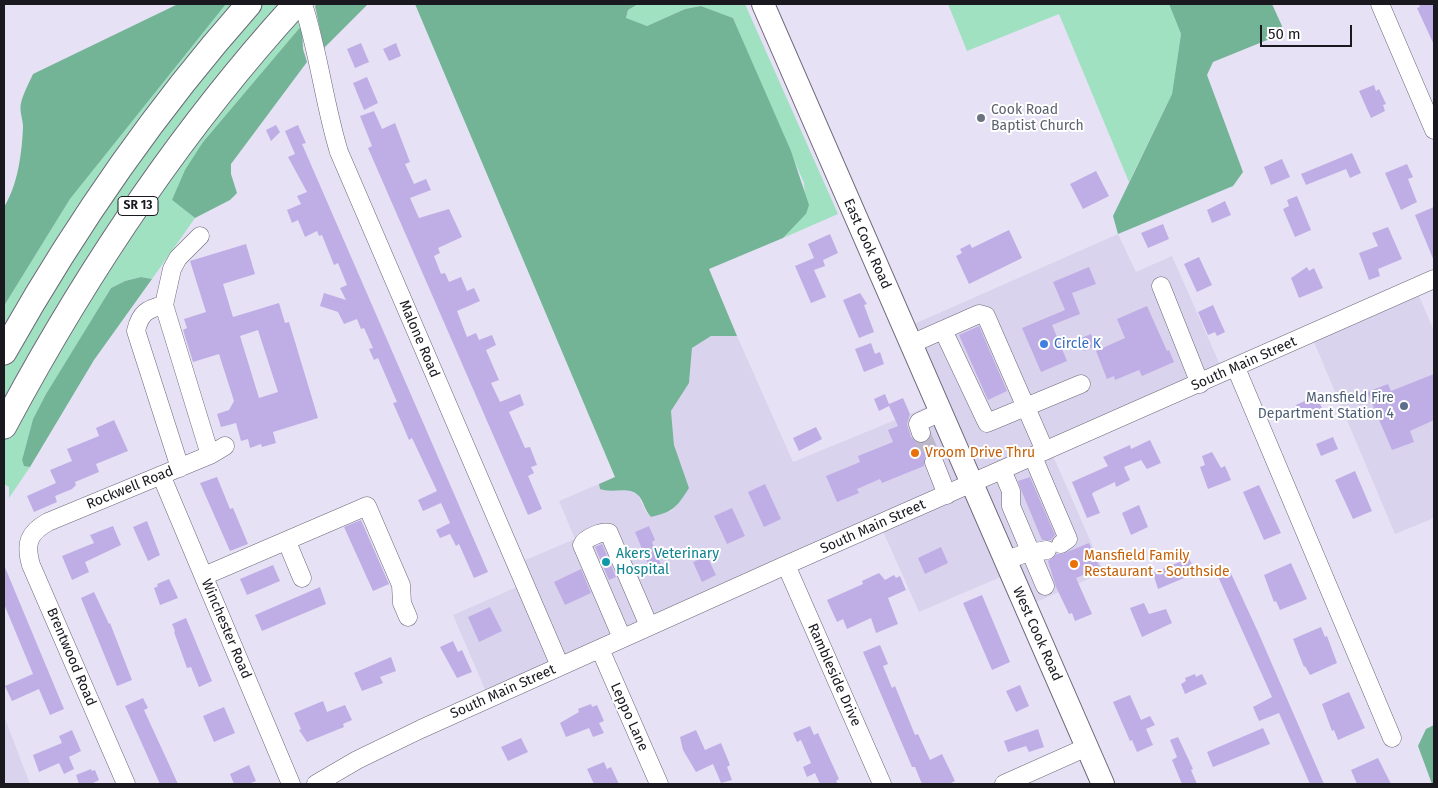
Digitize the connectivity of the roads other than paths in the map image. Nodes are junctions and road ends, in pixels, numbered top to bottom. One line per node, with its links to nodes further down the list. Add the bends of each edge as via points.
1 (249, 4): 13 (highway, SR 13, via 132,151 72,239)
2 (296, 4): 19 (highway, SR 13, via 220,96 134,212 72,307)
3 (303, 4): 42 (street, Malone Road, via 316,46 327,109 339,152)
4 (763, 4): 12 (main road, East Cook Road)
5 (1380, 4): 6 (street)
6 (1434, 130)
7 (200, 236): 10 (street, via 178,258 172,269)
8 (1434, 279): 14 (street, South Main Street)
9 (1161, 286): 16 (street)
10 (164, 306): 23 (street); 25 (street, via 142,314 136,331)
11 (943, 330): 12 (street); 17 (street, via 979,314 986,316); 17 (street, via 984,422 989,424)
12 (911, 344): 18 (main road, East Cook Road)
13 (4, 352)
14 (1236, 368): 16 (street, South Main Street); 43 (street)
15 (1080, 384): 17 (street)
16 (1200, 384): 22 (street, South Main Street)
17 (1026, 407): 22 (street)
18 (941, 412): 20 (street, via 918,424); 28 (main road, East Cook Road)
19 (4, 426)
20 (921, 433)
21 (225, 446): 23 (street, Rockwell Road)
22 (1039, 454): 26 (street, South Main Street); 32 (street, via 1068,539)
23 (210, 455): 25 (street, Rockwell Road)
24 (934, 462): 29 (street)
25 (180, 468): 27 (street, Rockwell Road)
26 (1002, 470): 28 (street, South Main Street); 32 (street, via 1011,491 1011,506)
27 (161, 475): 30 (street, Rockwell Road); 35 (street, Winchester Road)
28 (971, 484): 29 (street, South Main Street); 33 (main road, West Cook Road)
29 (947, 494): 34 (street, South Main Street)
30 (35, 530): 45 (street, Brentwood Road, via 28,544 32,565)
31 (287, 542): 35 (street); 36 (street); 38 (street, via 366,506 401,585 402,603)
32 (1046, 549): 33 (street); 37 (street)
33 (1005, 561): 44 (main road, West Cook Road)
34 (786, 565): 39 (street, South Main Street); 49 (street, Rambleside Drive)
35 (204, 576): 46 (street, Winchester Road)
36 (302, 578)
37 (1045, 586)
38 (408, 617)
39 (649, 626): 40 (street, South Main Street); 40 (street, via 609,533 584,541 582,545)
40 (622, 638): 41 (street, South Main Street)
41 (600, 649): 42 (street, South Main Street); 48 (street, Leppo Lane)
42 (560, 666): 47 (street, South Main Street, via 377,750)
43 (1392, 738)
44 (1087, 747): 50 (street); 51 (main road, West Cook Road)
45 (126, 784)
46 (291, 784)
47 (316, 784)
48 (659, 784)
49 (882, 784)
50 (1004, 784)
51 (1103, 784)

